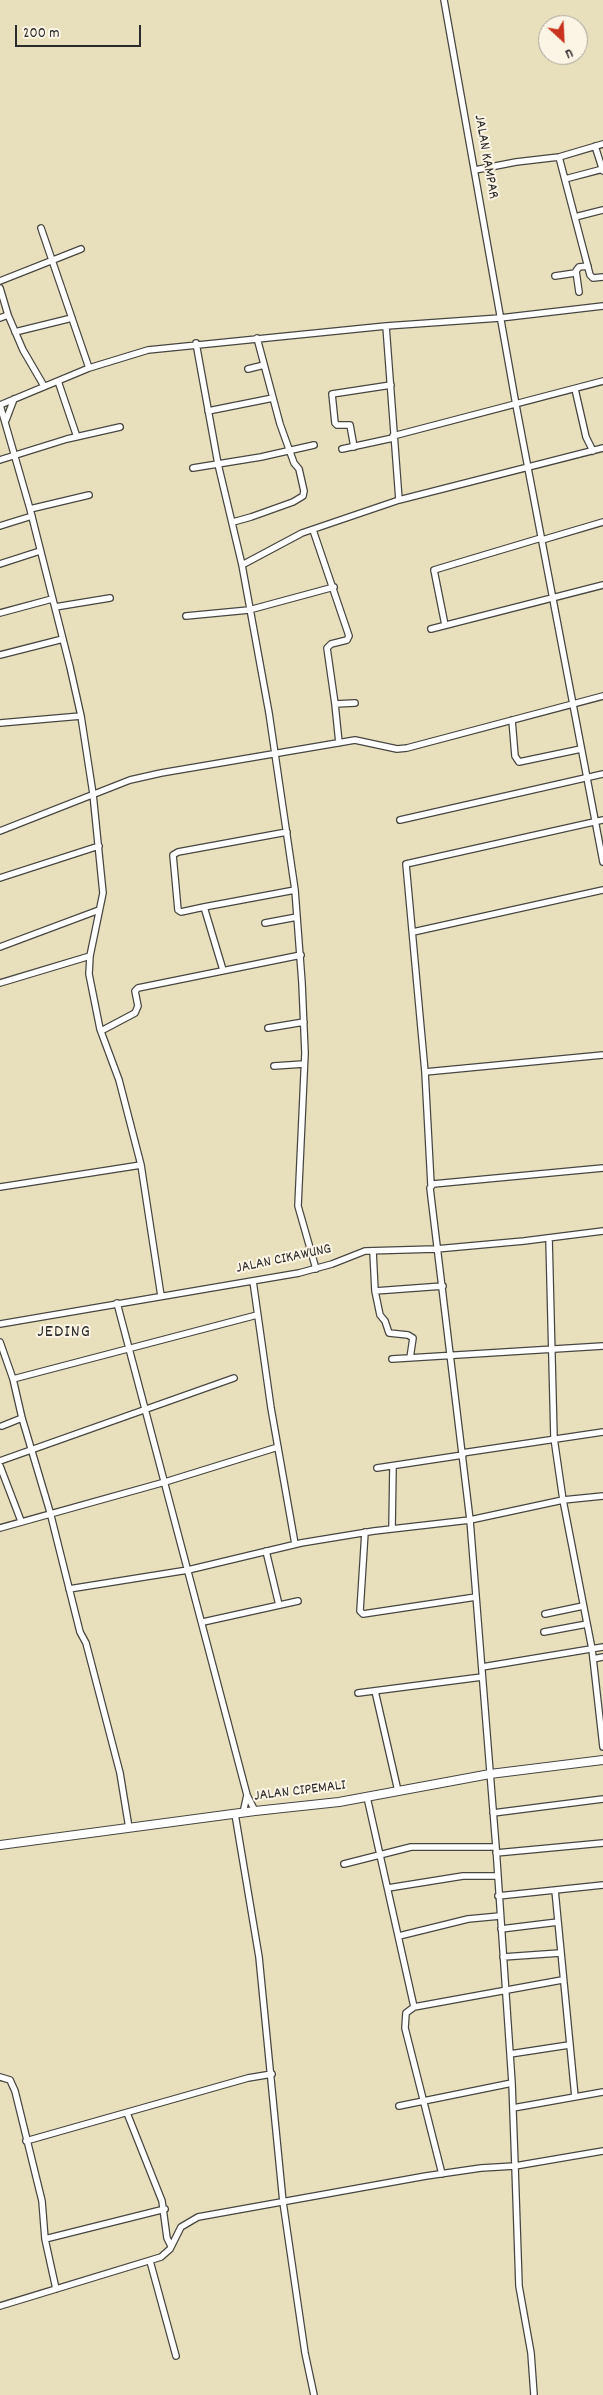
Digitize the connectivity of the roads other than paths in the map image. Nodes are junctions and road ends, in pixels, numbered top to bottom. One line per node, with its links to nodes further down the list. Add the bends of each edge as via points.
1 (444, 0): 5 (street, JALAN KAMPAR)
2 (603, 144): 3 (street)
3 (595, 146): 4 (street); 6 (street)
4 (559, 157): 5 (street); 7 (street)
5 (475, 170): 24 (street, JALAN KAMPAR)
6 (603, 170): 7 (street)
7 (565, 179): 9 (street)
8 (603, 210): 9 (street)
9 (575, 217): 13 (street)
10 (40, 228): 12 (street)
11 (81, 249): 12 (street)
12 (52, 261): 17 (street); 23 (street)
13 (588, 266): 14 (street, via 580,267); 16 (street, via 591,278)
14 (575, 274): 15 (street); 19 (street)
15 (555, 276)
16 (603, 276)
17 (0, 281)
18 (0, 288): 21 (street)
19 (580, 292)
20 (603, 306): 24 (street)
21 (8, 314): 22 (street); 26 (street)
22 (0, 318)
23 (72, 318): 26 (street); 30 (street)
24 (500, 318): 25 (street); 39 (street, JALAN KAMPAR)
25 (386, 326): 27 (street); 34 (street)
26 (14, 332): 35 (street)
27 (257, 338): 28 (street); 29 (street)
28 (196, 343): 30 (street, via 132,353); 41 (street)
29 (264, 365): 31 (street); 37 (street)
30 (89, 368): 32 (street)
31 (248, 369)
32 (58, 381): 35 (street); 45 (street)
33 (603, 381): 36 (street)
34 (391, 385): 44 (street); 47 (street, via 332,394 335,423 350,425)
35 (44, 386): 38 (street)
36 (576, 389): 39 (street); 51 (street, via 586,437)
37 (273, 398): 41 (street); 49 (street)
38 (14, 399): 40 (street); 42 (street)
39 (516, 404): 44 (street); 55 (street, JALAN KAMPAR)
40 (0, 405): 42 (street)
41 (208, 412): 54 (street)
42 (5, 420): 52 (street)
43 (120, 426): 45 (street)
44 (395, 436): 47 (street); 58 (street)
45 (77, 437): 52 (street)
46 (314, 445): 49 (street)
47 (354, 447): 50 (street)
48 (603, 448): 51 (street)
49 (290, 449): 54 (street); 60 (street, via 304,485 303,496 252,518)
50 (342, 450)
51 (594, 451): 55 (street)
52 (16, 455): 53 (street); 59 (street)
53 (0, 460)
54 (218, 464): 56 (street); 60 (street)
55 (527, 467): 58 (street); 64 (street, JALAN KAMPAR)
56 (193, 468)
57 (89, 495): 59 (street)
58 (398, 500): 63 (street)
59 (31, 513): 62 (street); 65 (street)
60 (233, 522): 67 (street)
61 (603, 522): 64 (street)
62 (0, 526)
63 (313, 530): 67 (street); 69 (street)
64 (542, 539): 71 (street, JALAN KAMPAR); 77 (street, via 434,570)
65 (40, 551): 66 (street); 72 (street)
66 (0, 564)
67 (242, 565): 74 (street)
68 (603, 585): 71 (street)
69 (334, 587): 74 (street); 84 (street, via 350,638 327,648)
70 (110, 598): 73 (street)
71 (554, 598): 77 (street); 83 (street, JALAN KAMPAR)
72 (52, 600): 73 (street); 75 (street)
73 (55, 607): 79 (street)
74 (250, 610): 76 (street); 90 (street)
75 (0, 613)
76 (186, 616)
77 (446, 625): 78 (street)
78 (431, 629)
79 (63, 639): 80 (street); 85 (street)
80 (0, 655)
81 (603, 696): 83 (street)
82 (355, 703): 84 (street)
83 (572, 703): 86 (street); 89 (street, JALAN KAMPAR)
84 (335, 704): 88 (street)
85 (80, 716): 87 (street); 93 (street)
86 (512, 720): 88 (street, via 407,748 397,749 360,740); 89 (street, via 515,756 519,762)
87 (0, 723)
88 (339, 743): 90 (street)
89 (581, 749): 92 (street, JALAN KAMPAR)
90 (276, 754): 93 (street, via 161,773); 98 (street)
91 (603, 774): 92 (street)
92 (587, 778): 94 (street); 96 (street, JALAN KAMPAR)
93 (93, 794): 97 (street); 99 (street)
94 (400, 820)
95 (603, 820): 96 (street)
96 (595, 822): 100 (street, JALAN KAMPAR); 108 (street, via 406,864)
97 (0, 831)
98 (288, 832): 102 (street); 104 (street, via 173,855 178,910)
99 (99, 846): 101 (street); 105 (street, via 104,893)
100 (603, 862)
101 (0, 878)
102 (295, 890): 104 (street); 106 (street)
103 (603, 890): 108 (street)
104 (204, 907): 112 (street)
105 (100, 910): 109 (street); 111 (street)
106 (297, 917): 107 (street); 110 (street)
107 (266, 923)
108 (414, 932): 120 (street)
109 (0, 947)
110 (301, 955): 112 (street); 114 (street)
111 (90, 956): 113 (street); 116 (street, via 89,974)
112 (223, 970): 116 (street, via 138,988 135,991 138,1006 135,1013)
113 (0, 983)
114 (304, 1022): 115 (street); 118 (street)
115 (268, 1028)
116 (101, 1032): 121 (street, via 119,1080)
117 (603, 1055): 120 (street)
118 (304, 1064): 119 (street); 129 (street, via 298,1206)
119 (274, 1066)
120 (425, 1072): 123 (street)
121 (140, 1165): 124 (street); 133 (street)
122 (603, 1168): 123 (street)
123 (431, 1185): 127 (street)
124 (0, 1187)
125 (603, 1231): 126 (street, JALAN CIKAWUNG)
126 (549, 1238): 127 (street, JALAN CIKAWUNG); 140 (street)
127 (436, 1248): 128 (street, JALAN CIKAWUNG); 131 (street)
128 (373, 1251): 129 (street, JALAN CIKAWUNG); 132 (street)
129 (316, 1268): 130 (street, JALAN CIKAWUNG)
130 (252, 1281): 133 (street, JALAN CIKAWUNG); 135 (street)
131 (442, 1286): 132 (street); 141 (street)
132 (375, 1291): 142 (street, via 387,1331 413,1338)
133 (161, 1296): 134 (street, JALAN CIKAWUNG)
134 (118, 1303): 136 (street, JALAN CIKAWUNG); 139 (street)
135 (257, 1315): 139 (street); 151 (street)
136 (0, 1324)
137 (0, 1342): 145 (street)
138 (603, 1346): 140 (street)
139 (130, 1347): 145 (street); 146 (street)
140 (552, 1350): 141 (street); 150 (street)
141 (451, 1356): 142 (street); 153 (street)
142 (410, 1358): 143 (street)
143 (392, 1359)
144 (234, 1378): 146 (street)
145 (13, 1379): 147 (street)
146 (146, 1409): 152 (street); 158 (street)
147 (22, 1418): 148 (street); 152 (street)
148 (2, 1426)
149 (603, 1432): 150 (street)
150 (554, 1438): 153 (street); 160 (street)
151 (278, 1447): 158 (street); 167 (street)
152 (32, 1448): 154 (street); 161 (street)
153 (462, 1454): 156 (street); 162 (street)
154 (0, 1461)
155 (0, 1466): 163 (street)
156 (393, 1466): 157 (street); 165 (street)
157 (377, 1468)
158 (165, 1482): 161 (street); 169 (street)
159 (603, 1496): 160 (street)
160 (563, 1500): 162 (street); 174 (street)
161 (50, 1512): 163 (street); 170 (street)
162 (470, 1520): 165 (street); 171 (street)
163 (21, 1521): 164 (street)
164 (0, 1528)
165 (392, 1529): 166 (street)
166 (365, 1532): 167 (street); 171 (street, via 360,1611 363,1614)
167 (295, 1544): 168 (street)
168 (266, 1551): 169 (street); 173 (street)
169 (188, 1570): 170 (street); 176 (street)
170 (70, 1589): 198 (street, via 120,1773)
171 (476, 1597): 183 (street)
172 (298, 1601): 173 (street)
173 (279, 1605): 176 (street)
174 (583, 1606): 175 (street); 177 (street)
175 (545, 1614)
176 (203, 1622): 191 (street)
177 (587, 1624): 178 (street); 180 (street)
178 (544, 1632)
179 (603, 1647): 180 (street)
180 (592, 1649): 182 (street); 183 (street)
181 (603, 1657): 182 (street)
182 (593, 1659): 187 (street)
183 (482, 1667): 184 (street)
184 (482, 1677): 185 (street); 189 (street)
185 (375, 1691): 186 (street); 190 (street)
186 (358, 1693)
187 (603, 1747)
188 (603, 1760): 189 (main road, JALAN CIPEMALI)
189 (490, 1774): 190 (main road, JALAN CIPEMALI); 196 (street)
190 (398, 1791): 192 (main road, JALAN CIPEMALI)
191 (247, 1795): 194 (street); 195 (street)
192 (368, 1797): 194 (main road, JALAN CIPEMALI); 202 (street)
193 (603, 1799): 196 (street)
194 (255, 1811): 195 (main road, JALAN CIPEMALI)
195 (243, 1813): 197 (main road, JALAN CIPEMALI)
196 (493, 1813): 201 (street)
197 (235, 1814): 198 (main road, JALAN CIPEMALI); 220 (street, via 259,1957)
198 (129, 1828): 200 (main road, JALAN CIPEMALI)
199 (603, 1842): 201 (street)
200 (0, 1846)
201 (496, 1850): 202 (street, via 411,1847); 204 (street)
202 (380, 1855): 203 (street); 206 (street)
203 (344, 1864)
204 (497, 1876): 206 (street, via 463,1876); 208 (street)
205 (603, 1885): 207 (street)
206 (388, 1888): 212 (street)
207 (555, 1890): 208 (street); 210 (street)
208 (498, 1896): 209 (street)
209 (500, 1916): 211 (street); 212 (street, via 468,1919)
210 (558, 1922): 211 (street); 213 (street)
211 (501, 1929): 214 (street)
212 (399, 1936): 217 (street)
213 (560, 1953): 214 (street); 215 (street)
214 (503, 1957): 216 (street)
215 (562, 1980): 216 (street); 218 (street)
216 (505, 1991): 217 (street); 219 (street)
217 (414, 2007): 225 (street, via 406,2013 405,2028)
218 (569, 2045): 219 (street); 224 (street)
219 (510, 2054): 222 (street)
220 (272, 2074): 228 (street); 233 (street)
221 (0, 2077): 229 (street, via 13,2084)
222 (512, 2083): 225 (street); 227 (street)
223 (603, 2092): 224 (street)
224 (574, 2098): 227 (street)
225 (423, 2101): 226 (street); 232 (street)
226 (399, 2106)
227 (513, 2108): 231 (street)
228 (126, 2113): 229 (street); 234 (street)
229 (26, 2141): 235 (street, via 42,2201)
230 (603, 2151): 231 (street)
231 (515, 2166): 232 (street); 242 (street, via 520,2286)
232 (442, 2174): 233 (street)
233 (283, 2202): 236 (street, via 198,2218 181,2227); 241 (street)
234 (165, 2209): 235 (street); 236 (street, via 167,2238)
235 (45, 2239): 238 (street)
236 (171, 2246): 237 (street, via 164,2255)
237 (150, 2260): 238 (street); 240 (street)
238 (56, 2289): 239 (street)
239 (0, 2306)
240 (176, 2356)
241 (314, 2395)
242 (534, 2395)

